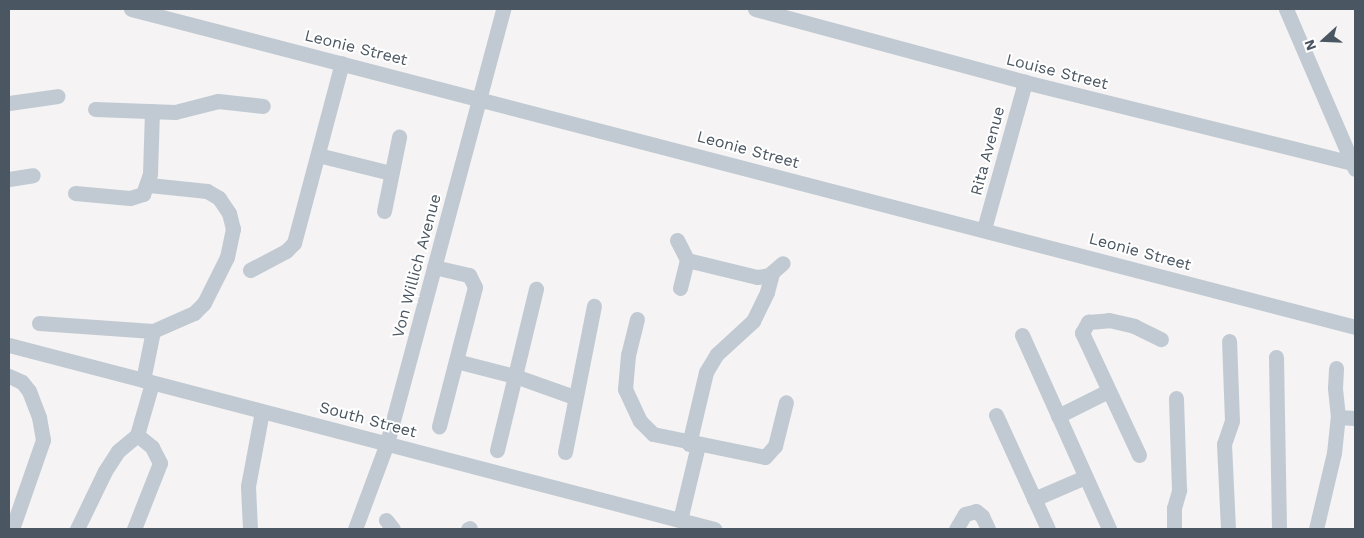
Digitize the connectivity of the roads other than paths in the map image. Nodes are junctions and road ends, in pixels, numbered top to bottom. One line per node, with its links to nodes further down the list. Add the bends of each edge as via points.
1 (131, 9): 5 (street, Leonie Street)
2 (503, 9): 8 (street, Von Willich Avenue)
3 (755, 9): 6 (street, Louise Street)
4 (1286, 9): 15 (street)
5 (342, 63): 8 (street, Leonie Street); 14 (street)
6 (1025, 82): 15 (street, Louise Street); 22 (street, Rita Avenue)
7 (58, 96): 9 (street)
8 (480, 98): 22 (street, Leonie Street); 26 (street, Von Willich Avenue)
9 (9, 103)
10 (263, 106): 12 (street, via 218,102 175,112)
11 (95, 109): 12 (street)
12 (152, 112): 19 (street)
13 (399, 137): 16 (street)
14 (318, 156): 16 (street); 27 (street, via 294,243 286,251)
15 (1354, 166)
16 (392, 173): 21 (street)
17 (33, 174): 18 (street)
18 (9, 179)
19 (149, 185): 20 (street, via 143,194 130,198); 35 (street, via 198,188 213,194 229,213 233,229 220,274 204,303 194,313)
20 (75, 193)
21 (384, 211)
22 (984, 229): 34 (street, Leonie Street)
23 (677, 240): 24 (street)
24 (686, 260): 28 (street, via 757,277); 29 (street)
25 (783, 263): 28 (street)
26 (434, 267): 41 (street, via 469,275 475,283); 57 (street, Von Willich Avenue)
27 (250, 270)
28 (772, 273): 58 (street, via 753,321 717,354 706,372)
29 (680, 288)
30 (536, 289): 44 (street)
31 (594, 306): 47 (street)
32 (637, 319): 58 (street, via 626,368 629,397 645,428 660,437)
33 (39, 323): 35 (street)
34 (1355, 327)
35 (154, 331): 45 (street)
36 (1022, 335): 52 (street)
37 (1161, 339): 46 (street, via 1120,321 1092,321 1083,327 1082,333)
38 (1229, 341): 76 (street, via 1232,421 1224,444)
39 (10, 346): 45 (street, South Street)
40 (1276, 357): 77 (street)
41 (456, 361): 44 (street); 55 (street)
42 (1336, 368): 53 (street, via 1334,388)
43 (9, 376): 66 (street, via 22,382 28,391 39,417 43,440)
44 (515, 376): 47 (street); 59 (street)
45 (148, 382): 50 (street, South Street); 56 (street)
46 (1108, 391): 52 (street); 61 (street)
47 (574, 397): 60 (street)
48 (1176, 398): 75 (street, via 1179,490 1174,508)
49 (786, 402): 58 (street, via 775,446 769,456 760,458)
50 (262, 411): 57 (street, South Street); 69 (street, via 248,486)
51 (996, 415): 63 (street)
52 (1058, 416): 62 (street)
53 (1338, 417): 54 (street); 78 (street, via 1334,453)
54 (1355, 418)
55 (439, 426)
56 (138, 435): 67 (street, via 118,451 105,471); 68 (street, via 152,448 160,463)
57 (387, 443): 64 (street, South Street); 70 (street, Von Willich Avenue)
58 (693, 444): 64 (street)
59 (497, 450)
60 (564, 452)
61 (1139, 455)
62 (1084, 477): 63 (street); 74 (street)
63 (1034, 499): 73 (street)
64 (680, 520): 65 (street, South Street)
65 (705, 528)
66 (12, 529)
67 (77, 529)
68 (134, 529)
69 (250, 529)
70 (355, 529)
71 (956, 529): 72 (street, via 964,514 976,511)
72 (988, 529)
73 (1048, 529)
74 (1109, 529)
75 (1174, 529)
76 (1228, 529)
77 (1279, 529)
78 (1316, 529)

